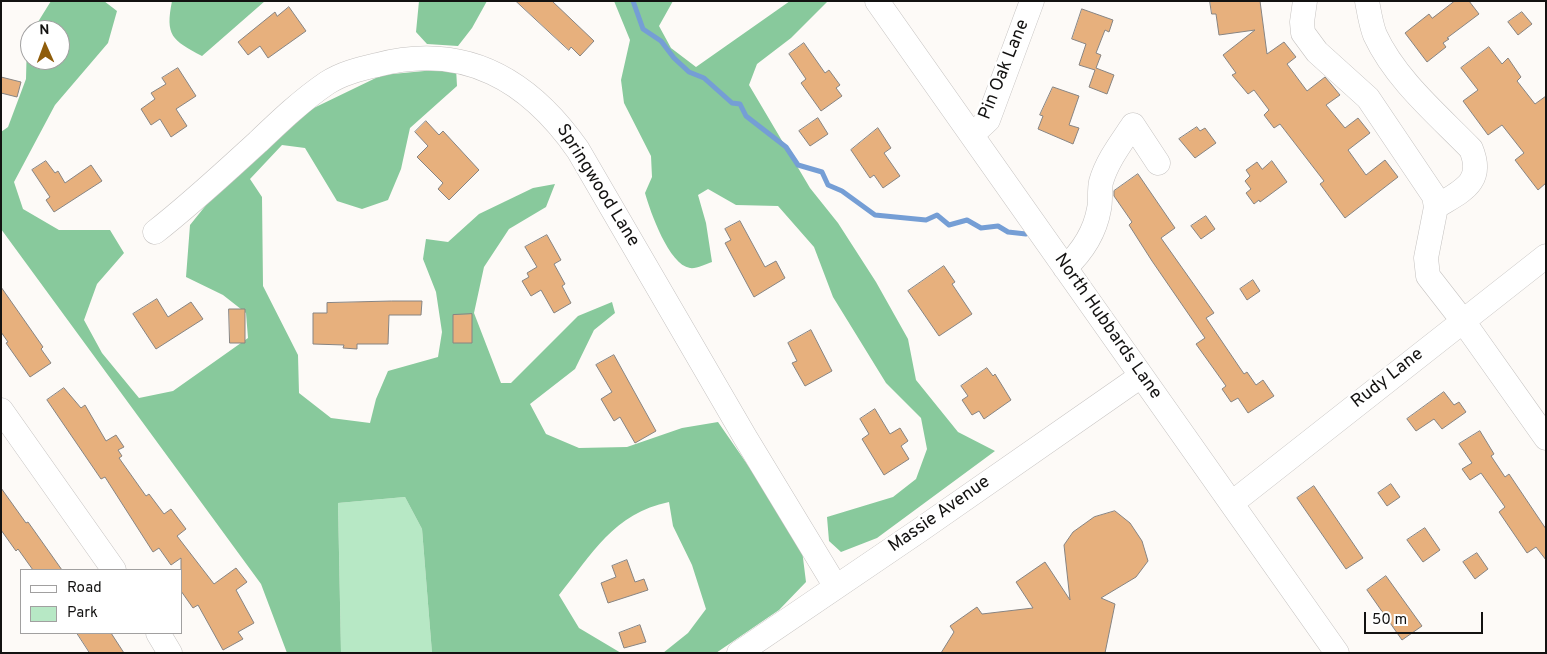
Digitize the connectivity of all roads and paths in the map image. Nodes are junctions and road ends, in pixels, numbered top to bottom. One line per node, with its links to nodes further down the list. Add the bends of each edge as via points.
1 (877, 1): 5 (street, North Hubbards Lane)
2 (1032, 1): 5 (street, Pin Oak Lane, via 988,120)
3 (1305, 1): 7 (street, via 1304,33 1317,52 1368,98 1434,196)
4 (1367, 1): 7 (street, via 1374,33 1386,56 1399,74 1472,149 1476,171 1473,180)
5 (972, 135): 10 (street, North Hubbards Lane)
6 (1158, 163): 10 (street, via 1133,125 1114,153 1101,182 1099,209 1088,239)
7 (1436, 207): 11 (street, via 1426,258 1428,276)
8 (155, 232): 17 (street, Springwood Lane, via 190,205 303,100 343,75 391,61 437,58 469,64 503,77 544,107 578,150)
9 (1546, 256): 11 (street, Rudy Lane)
10 (1065, 268): 12 (street, North Hubbards Lane)
11 (1463, 321): 14 (street); 15 (street, Rudy Lane)
12 (1141, 376): 15 (street, North Hubbards Lane); 17 (street, Massie Avenue)
13 (1, 410): 16 (street)
14 (1546, 438)
15 (1232, 503): 21 (street, North Hubbards Lane)
16 (113, 569)
17 (836, 587): 20 (street, Massie Avenue)
18 (159, 634): 19 (street)
19 (170, 653)
20 (739, 653)
21 (1336, 653)

